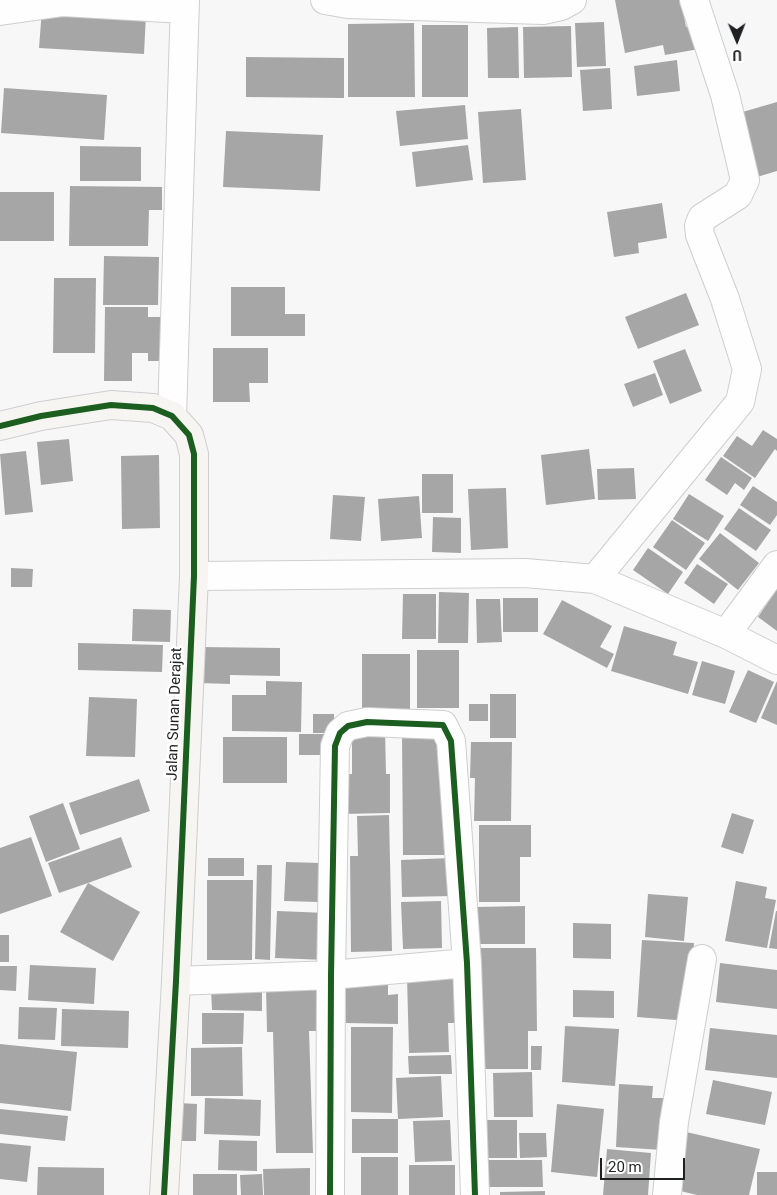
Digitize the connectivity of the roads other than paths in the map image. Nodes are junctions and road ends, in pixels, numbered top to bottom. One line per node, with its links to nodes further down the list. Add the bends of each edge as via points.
1 (325, 0): 2 (street, via 348,4 543,10)
2 (572, 0)
3 (694, 0): 10 (street, via 725,95 745,180 738,195 702,218 700,235 725,299 747,370 740,402)
4 (184, 4): 5 (street, via 63,2); 6 (street)
5 (0, 11)
6 (172, 416): 7 (street, via 153,408 111,405); 9 (street, Jalan Sunan Derajat, via 188,435 194,454)
7 (0, 426)
8 (777, 565): 11 (street)
9 (194, 576): 10 (street, via 525,573); 16 (street, Jalan Sunan Derajat)
10 (594, 579): 11 (street)
11 (726, 634): 12 (street)
12 (777, 660)
13 (702, 959): 20 (street, via 674,1122)
14 (467, 963): 15 (street); 15 (street, via 451,741 443,725 367,722 348,726 340,733 335,746); 19 (street)
15 (331, 975): 16 (street); 18 (street)
16 (176, 981): 17 (street, Jalan Sunan Derajat)
17 (164, 1195)
18 (330, 1195)
19 (475, 1195)
20 (666, 1195)

